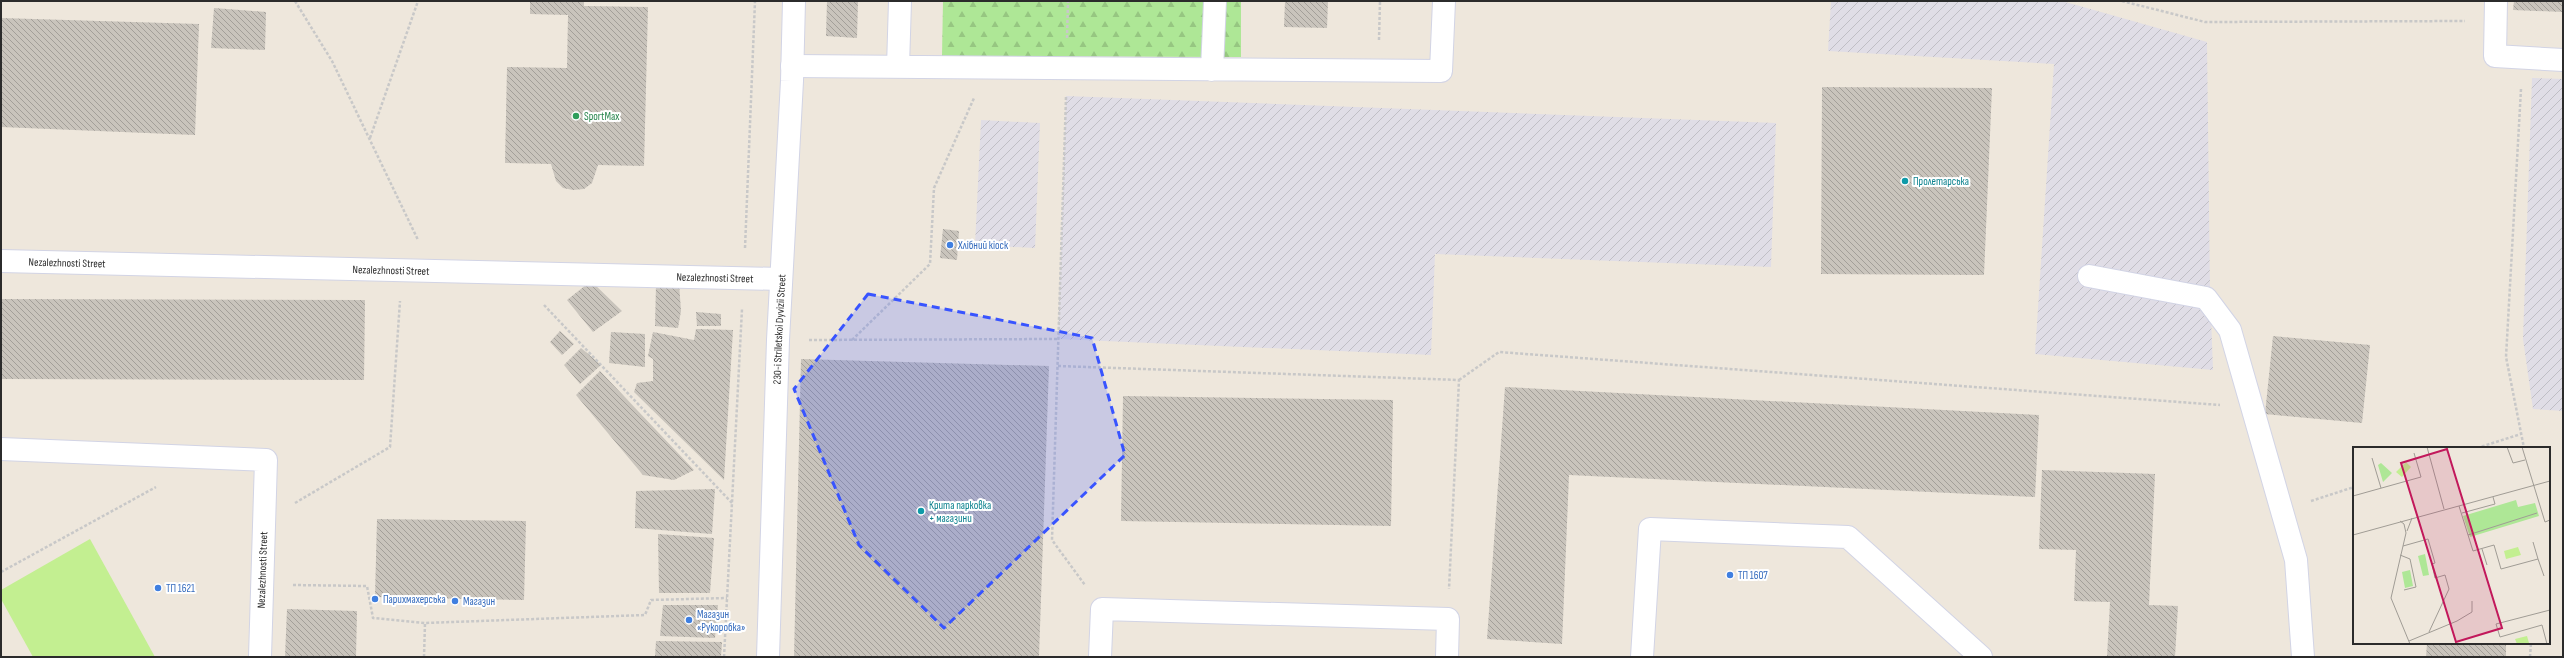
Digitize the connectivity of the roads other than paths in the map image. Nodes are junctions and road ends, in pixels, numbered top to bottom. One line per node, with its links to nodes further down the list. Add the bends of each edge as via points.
1 (794, 1): 7 (street, 230-i Striletskoi Dyvizii Street)
2 (900, 1): 8 (street)
3 (1215, 1): 9 (street)
4 (1444, 1): 9 (street, via 1440,71)
5 (2496, 11): 6 (street, via 2495,56)
6 (2563, 60)
7 (792, 66): 8 (street); 12 (street, 230-i Striletskoi Dyvizii Street)
8 (898, 67): 9 (street)
9 (1212, 70)
10 (1, 261): 12 (street, Nezalezhnosti Street)
11 (2090, 276): 20 (street, via 2206,298 2230,330 2296,560)
12 (780, 279): 15 (street, 230-i Striletskoi Dyvizii Street)
13 (1, 449): 14 (street, Nezalezhnosti Street, via 266,460)
14 (260, 657)
15 (768, 657)
16 (1100, 657): 17 (street, via 1102,608 1448,619)
17 (1447, 657)
18 (1642, 657): 19 (street, via 1650,529 1848,537)
19 (1981, 657)
20 (2304, 657)

